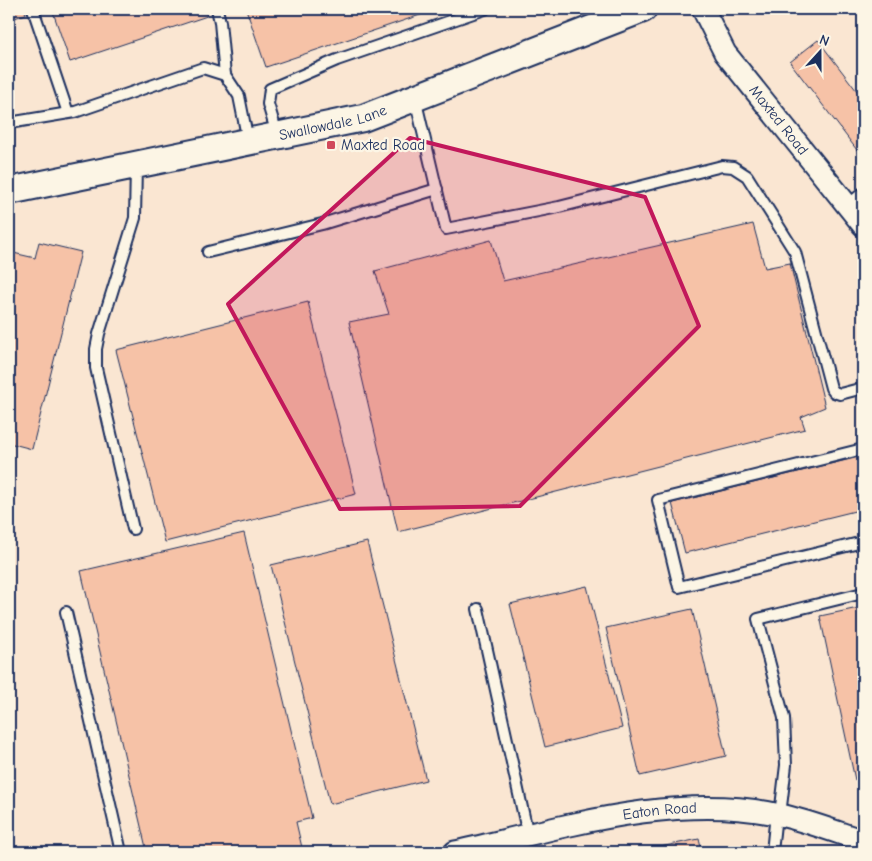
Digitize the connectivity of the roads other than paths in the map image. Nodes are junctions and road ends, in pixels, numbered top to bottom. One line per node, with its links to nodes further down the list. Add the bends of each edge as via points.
1 (33, 9): 8 (lane)
2 (217, 9): 6 (lane)
3 (485, 9): 10 (lane, via 337,60 270,89 268,104)
4 (643, 9): 7 (street, Swallowdale Lane)
5 (703, 9): 15 (street, Maxted Road, via 725,53)
6 (225, 75): 8 (lane, via 203,68); 11 (lane, via 239,96)
7 (414, 98): 10 (street, Swallowdale Lane, via 363,118); 13 (lane)
8 (68, 113): 9 (lane)
9 (9, 123)
10 (277, 136): 11 (street, Swallowdale Lane)
11 (248, 142): 12 (street, Swallowdale Lane)
12 (136, 164): 14 (street, Swallowdale Lane); 20 (lane, via 135,218 96,349 96,368)
13 (437, 189): 17 (lane, via 322,224); 18 (lane, via 446,229 559,207 722,166 733,167 747,176 796,252 831,388 840,394)
14 (9, 191)
15 (855, 199): 16 (street, Maxted Road)
16 (863, 225)
17 (208, 252)
18 (863, 388)
19 (863, 449): 21 (lane, via 658,500 679,587)
20 (133, 529)
21 (863, 542)
22 (863, 592): 25 (lane, via 758,619 784,718 786,766)
23 (478, 609): 26 (lane)
24 (66, 612): 28 (lane)
25 (778, 814): 26 (street, Eaton Road, via 734,808 673,807); 27 (street, Eaton Road); 30 (lane)
26 (528, 836): 29 (street, Eaton Road)
27 (863, 841)
28 (121, 852)
29 (455, 852)
30 (772, 852)

